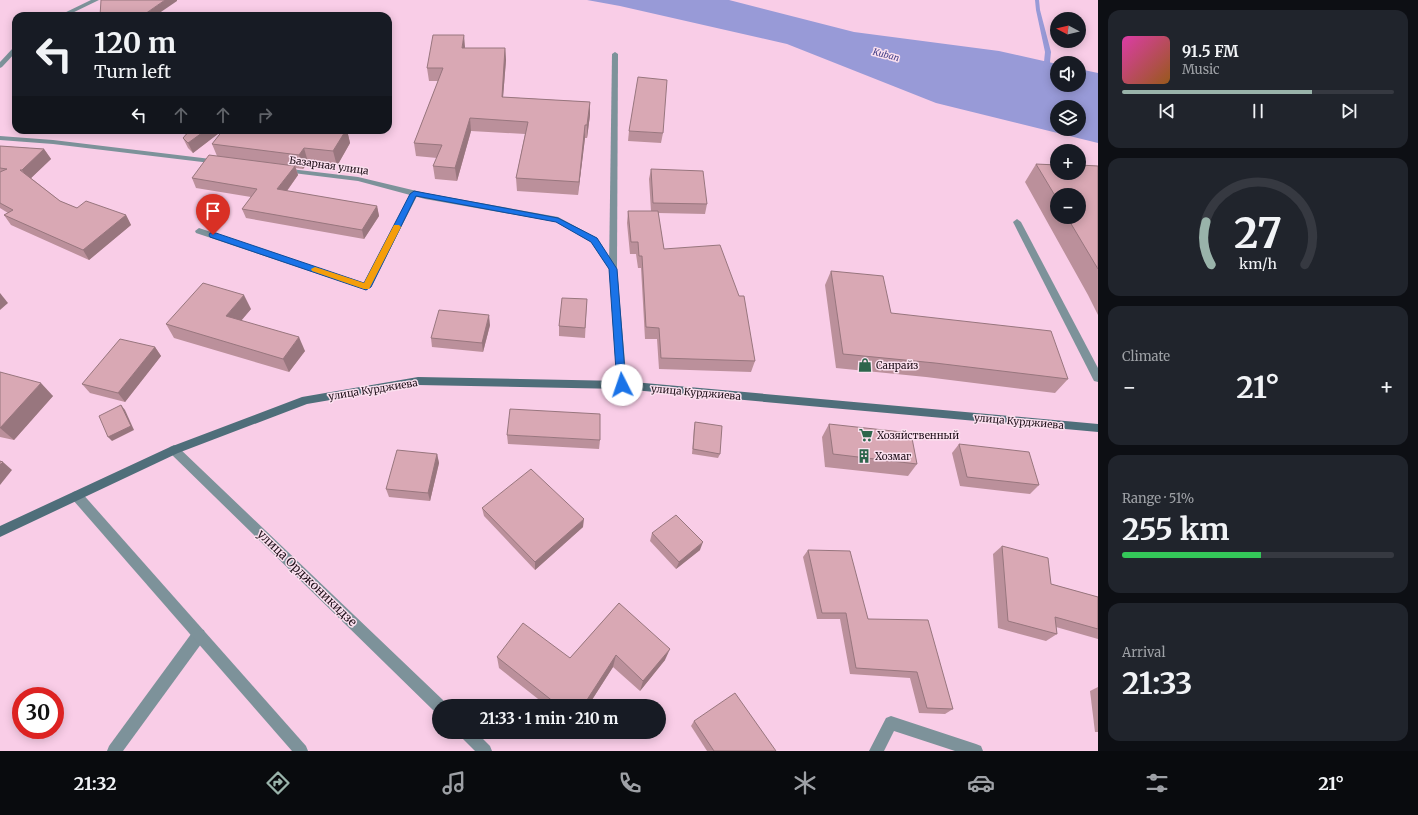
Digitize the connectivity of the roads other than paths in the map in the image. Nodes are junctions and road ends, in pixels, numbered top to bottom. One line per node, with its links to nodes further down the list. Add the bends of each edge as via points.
1 (96, 0): 2 (street)
2 (70, 12)
3 (12, 52): 5 (street)
4 (614, 54): 12 (street)
5 (0, 66)
6 (0, 138): 7 (street, via 54,142)
7 (227, 164)
8 (274, 169): 9 (street, Базарная улица, via 358,179)
9 (414, 194): 11 (street, via 366,287); 12 (street, Базарная улица, via 558,220 594,240)
10 (1018, 222): 13 (street)
11 (199, 231)
12 (613, 269): 14 (street, Базарная улица)
13 (1098, 378)
14 (622, 385): 15 (street, улица Курджиева); 16 (street, улица Курджиева, via 418,381 306,400)
15 (1098, 428)
16 (174, 450): 17 (street); 20 (street, улица Орджоникидзе)
17 (77, 496): 18 (street); 19 (street)
18 (0, 532)
19 (199, 635): 22 (street); 23 (street)
20 (432, 699)
21 (473, 739): 24 (street)
22 (114, 751)
23 (301, 751)
24 (485, 751)
25 (876, 751): 26 (street, via 891,723)
26 (976, 751)

